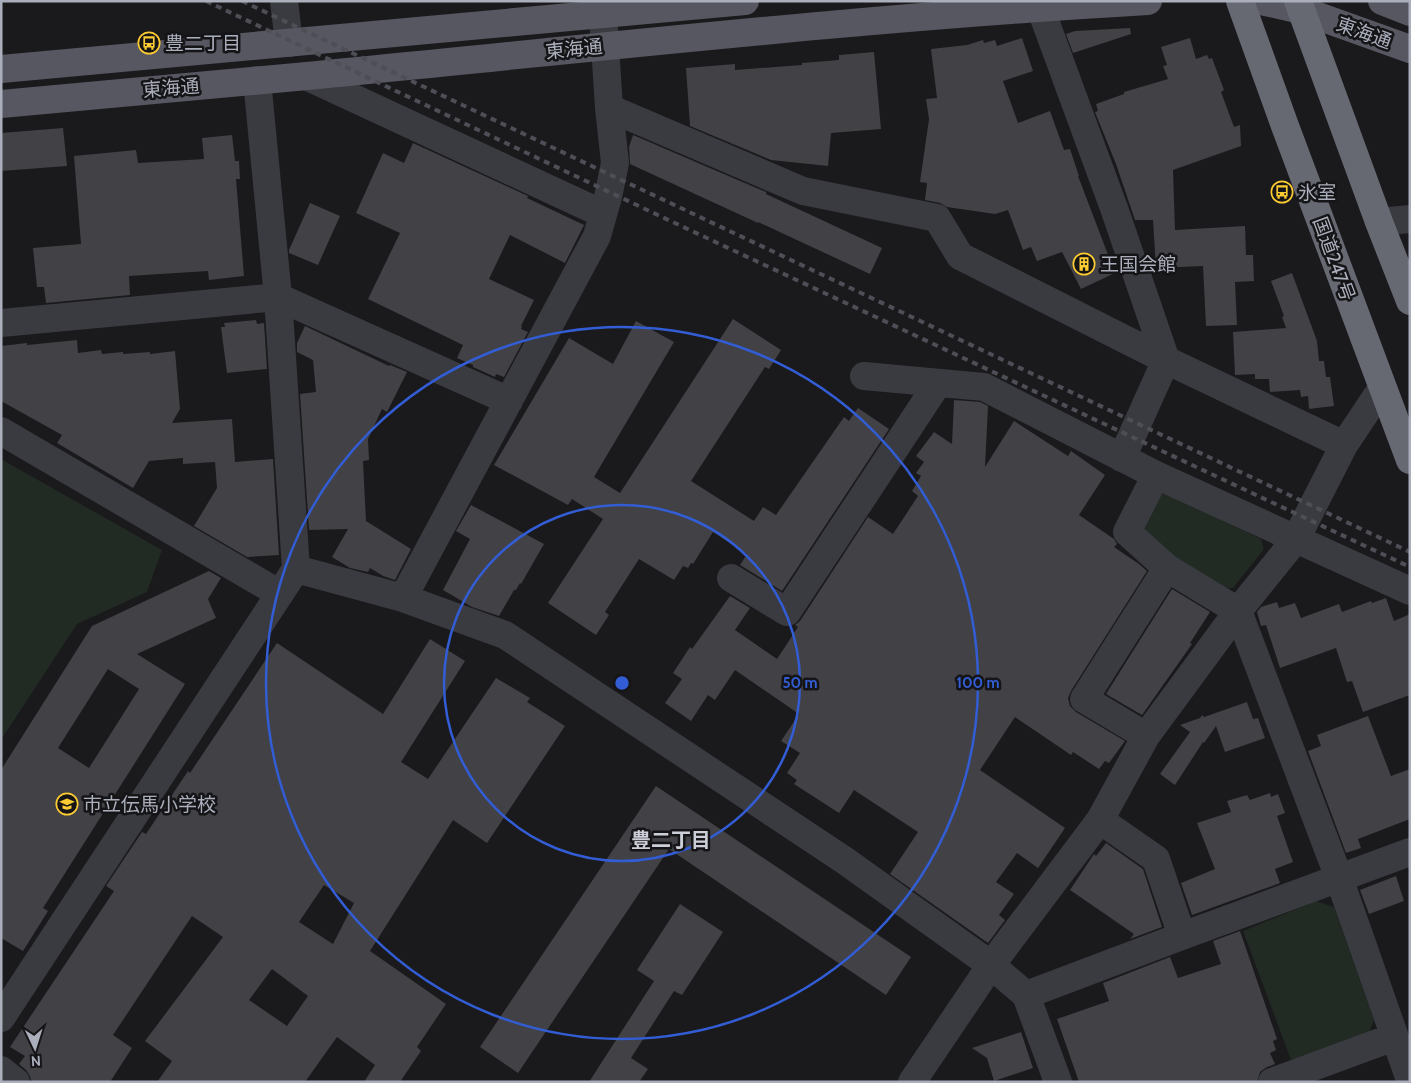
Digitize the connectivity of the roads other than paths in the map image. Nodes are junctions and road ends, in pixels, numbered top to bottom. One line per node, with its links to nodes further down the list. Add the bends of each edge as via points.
1 (284, 1): 13 (street)
2 (745, 1): 7 (main road, 東海通)
3 (1148, 1): 9 (main road, 東海通)
4 (1240, 1): 30 (highway, 国道247号)
5 (1261, 1): 8 (main road, 東海通)
6 (1382, 1): 10 (main road, 東海通)
7 (662, 5): 11 (main road, 東海通); 12 (street)
8 (1300, 6): 15 (main road, 東海通); 23 (highway)
9 (1040, 7): 12 (main road, 東海通); 27 (street)
10 (1410, 12)
11 (603, 14): 13 (main road, 東海通); 14 (street)
12 (666, 40): 14 (main road, 東海通)
13 (289, 43): 16 (main road, 東海通)
14 (605, 46): 17 (main road, 東海通); 20 (street)
15 (1410, 49)
16 (1, 69)
17 (306, 76): 18 (main road, 東海通); 21 (street)
18 (257, 80): 19 (main road, 東海通); 24 (street)
19 (1, 104)
20 (609, 108): 21 (street, via 615,163); 27 (street, via 803,191 937,218 960,256)
21 (603, 214): 31 (street, via 597,236)
22 (1410, 219): 23 (street)
23 (1379, 222): 25 (highway)
24 (278, 296): 26 (street); 31 (street); 39 (street)
25 (1410, 301)
26 (1, 323)
27 (1166, 360): 33 (street); 34 (street)
28 (864, 376): 29 (street)
29 (938, 383): 34 (street, via 984,387); 40 (street, via 787,612)
30 (1382, 388): 33 (street); 35 (highway, 国道247号)
31 (509, 401): 43 (street)
32 (1, 432): 42 (street)
33 (1344, 445): 37 (street)
34 (1122, 458): 36 (street)
35 (1410, 460)
36 (1156, 476): 37 (street); 38 (street, via 1127,532)
37 (1296, 539): 41 (street); 44 (street)
38 (1167, 568): 44 (street); 45 (street, via 1084,699)
39 (296, 569): 42 (street); 43 (street)
40 (730, 578)
41 (1410, 591)
42 (280, 594): 52 (street)
43 (403, 598): 50 (street, via 505,635 844,860)
44 (1238, 611): 45 (street); 48 (street)
45 (1146, 736): 46 (street)
46 (1100, 820): 49 (street, via 1156,859); 50 (street)
47 (1410, 852): 48 (street)
48 (1339, 878): 49 (street); 53 (street)
49 (1182, 936): 51 (street)
50 (991, 965): 51 (street); 57 (street)
51 (1026, 995): 58 (street)
52 (1, 1018)
53 (1394, 1037): 55 (street); 59 (street)
54 (1, 1070): 56 (street)
55 (1410, 1080)
56 (16, 1082)
57 (912, 1082)
58 (1058, 1082)
59 (1272, 1082)

